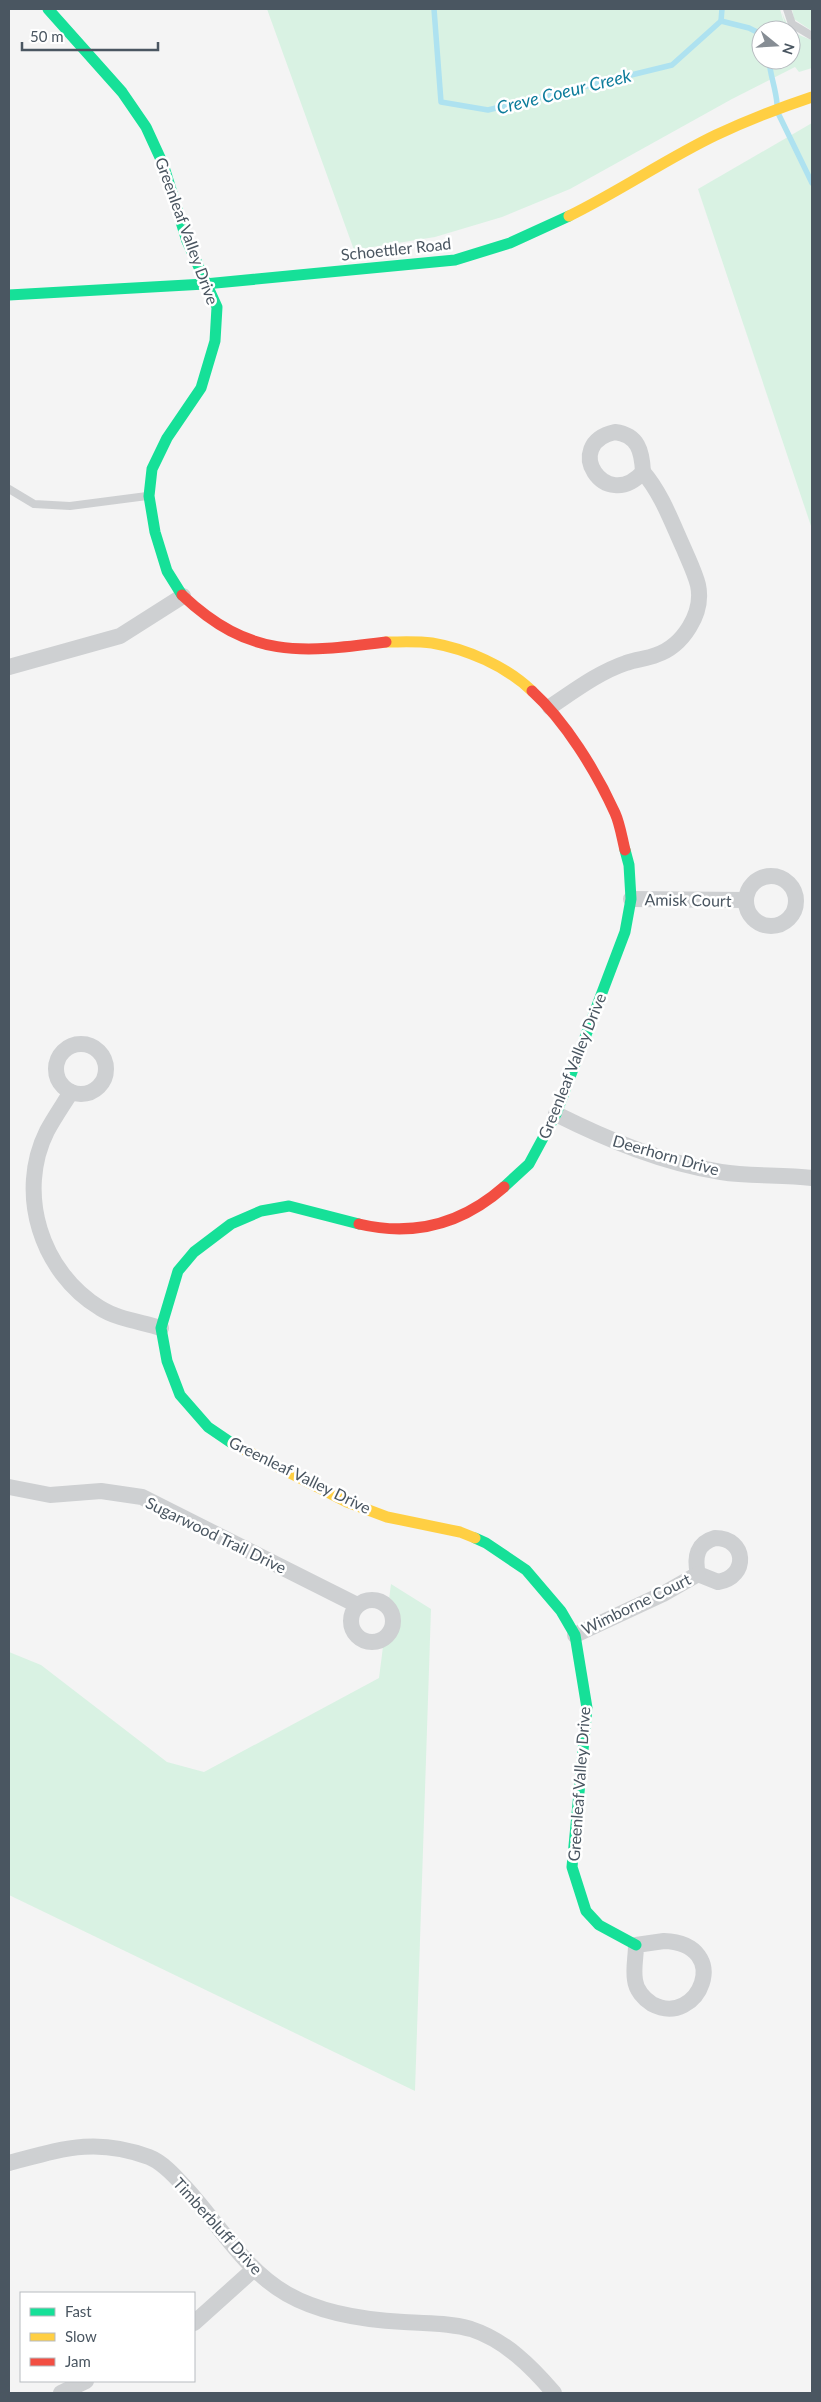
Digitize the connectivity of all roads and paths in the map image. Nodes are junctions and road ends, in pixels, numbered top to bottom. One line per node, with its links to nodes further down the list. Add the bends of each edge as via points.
1 (48, 9): 5 (street, Greenleaf Valley Drive, via 122,92 146,127 163,164 187,241)
2 (787, 9): 3 (lane, via 792,24)
3 (812, 36)
4 (812, 97): 5 (street, Schoettler Road, via 715,136 612,195 510,243 455,260)
5 (206, 284): 6 (street, Schoettler Road); 9 (street, Greenleaf Valley Drive, via 217,306 215,341 201,388 167,438 152,468)
6 (9, 295)
7 (643, 472): 12 (street, via 660,496 698,587 698,606 691,624 678,642 658,655 626,663)
8 (9, 489): 9 (lane, via 34,504 70,506)
9 (149, 496): 10 (street, Greenleaf Valley Drive, via 155,532 167,571)
10 (183, 596): 11 (street, via 120,636); 12 (street, Greenleaf Valley Drive, via 233,634 271,647 323,650 386,642 432,643 474,655 522,681)
11 (9, 668)
12 (550, 707): 13 (street, Greenleaf Valley Drive, via 576,744 616,814 629,865)
13 (631, 899): 14 (street, Amisk Court); 16 (street, Greenleaf Valley Drive, via 625,932)
14 (745, 900)
15 (71, 1092): 18 (street, via 47,1132 38,1158 33,1182 36,1222 47,1250 77,1292 101,1309)
16 (556, 1114): 17 (street, Deerhorn Drive, via 622,1144 683,1163 720,1172); 18 (street, Greenleaf Valley Drive, via 529,1164 486,1203 447,1223 405,1230 373,1226 289,1206 261,1211 231,1224 194,1252 178,1271)
17 (812, 1178)
18 (161, 1328): 22 (street, Greenleaf Valley Drive, via 166,1355 180,1395 208,1427 238,1447 347,1502 387,1518 460,1532 486,1543 533,1576 561,1610)
19 (9, 1487): 21 (street, Sugarwood Trail Drive, via 50,1495 101,1491 142,1497)
20 (698, 1574): 22 (street, Wimborne Court)
21 (357, 1604)
22 (575, 1635): 23 (street, Greenleaf Valley Drive, via 587,1708 572,1867 586,1911 599,1925)
23 (636, 1945): 23 (street, via 635,1981 646,2000 667,2008 688,2003 702,1987 704,1964 688,1946 664,1941)
24 (9, 2163): 25 (street, Timberbluff Drive, via 91,2145 123,2148 152,2158 205,2208)
25 (254, 2270): 26 (street); 29 (street, Timberbluff Drive, via 288,2294 356,2319 472,2329 505,2346 532,2367)
26 (195, 2322)
27 (84, 2382): 28 (street)
28 (61, 2393)
29 (554, 2393)

